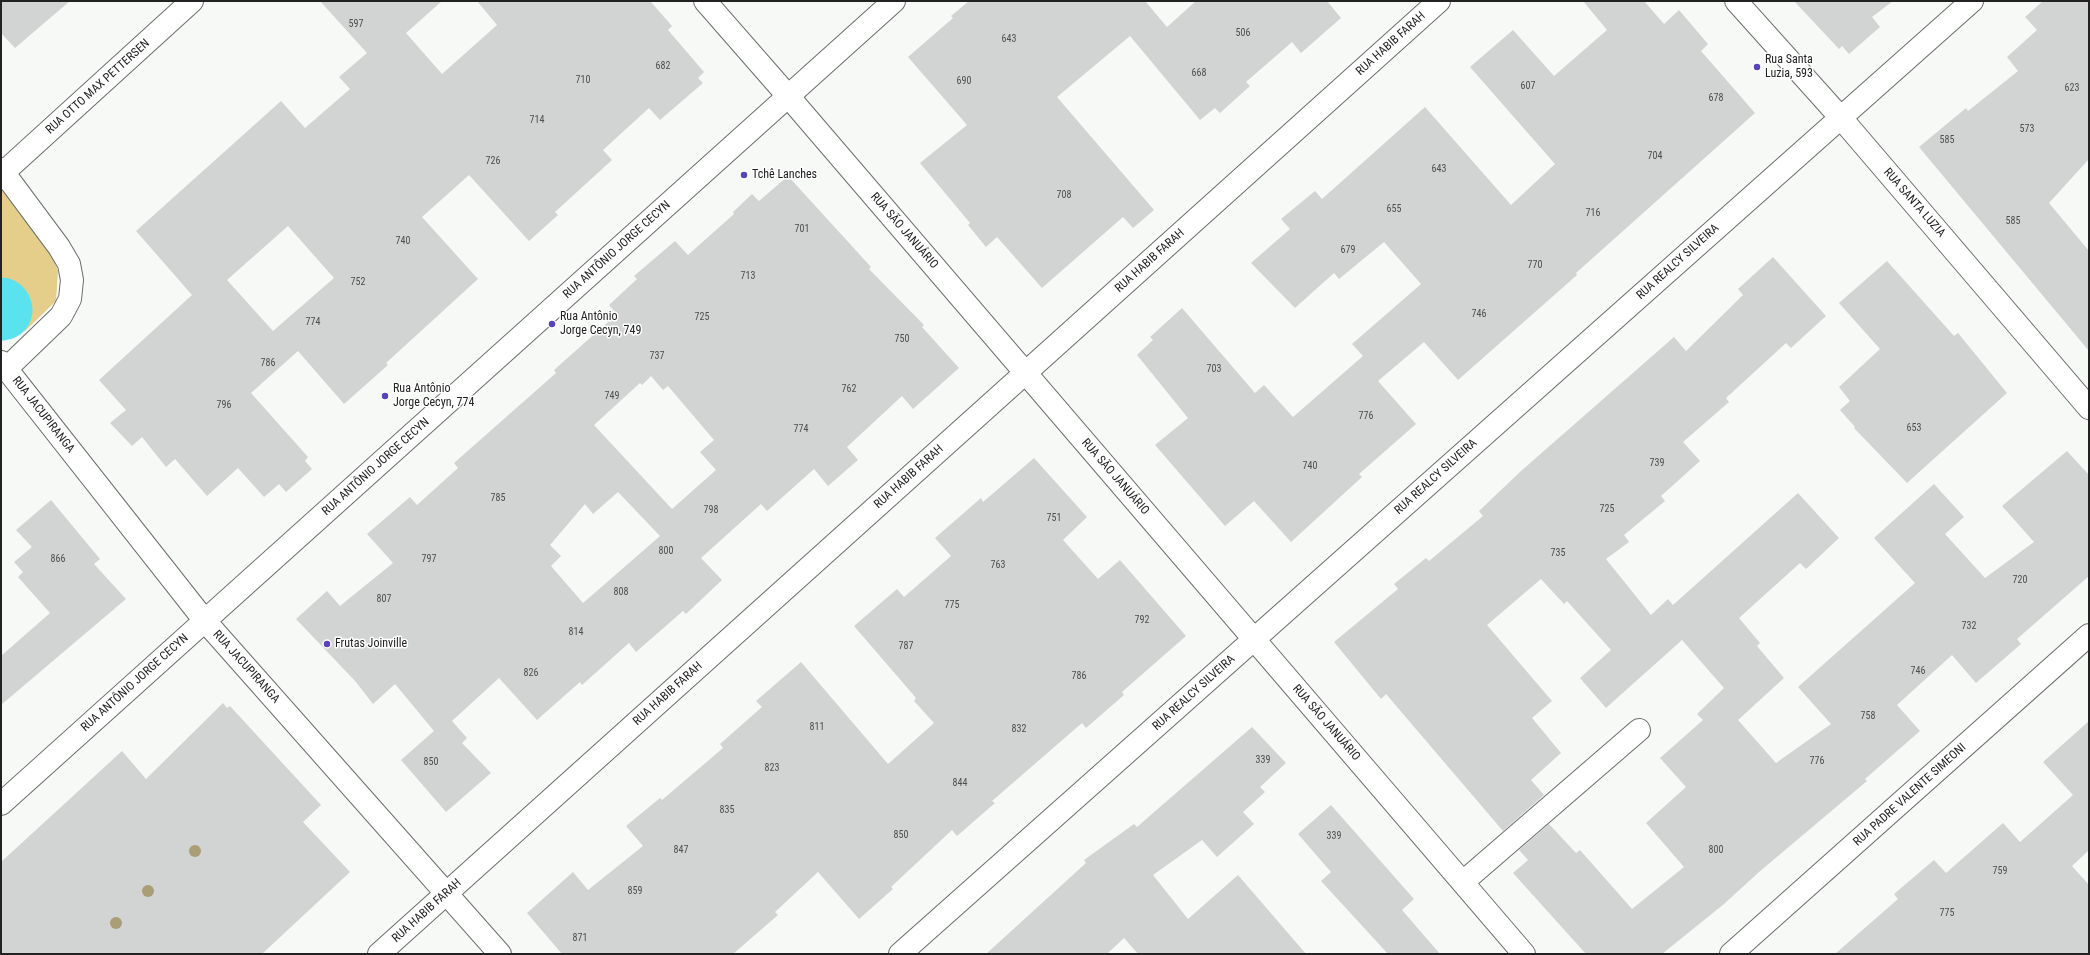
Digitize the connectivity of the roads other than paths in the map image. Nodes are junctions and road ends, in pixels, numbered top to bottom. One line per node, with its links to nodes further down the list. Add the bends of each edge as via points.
1 (192, 1): 9 (street, RUA OTTO MAX PETTERSEN)
2 (705, 1): 7 (street, RUA SÃO JANUÁRIO)
3 (894, 1): 7 (street, RUA ANTÔNIO JORGE CECYN)
4 (1439, 1): 11 (street, RUA HABIB FARAH)
5 (1736, 1): 8 (street, RUA SANTA LUZIA)
6 (1972, 1): 8 (street, RUA REALCY SILVEIRA)
7 (788, 96): 11 (street, RUA SÃO JANUÁRIO); 13 (street, RUA ANTÔNIO JORGE CECYN)
8 (1840, 118): 12 (street, RUA SANTA LUZIA); 15 (street, RUA REALCY SILVEIRA)
9 (2, 171): 10 (street, via 59,247 69,264 72,280 70,299 61,316)
10 (4, 365): 13 (street, RUA JACUPIRANGA)
11 (1025, 373): 15 (street, RUA SÃO JANUÁRIO); 19 (street, RUA HABIB FARAH)
12 (2089, 408)
13 (205, 621): 17 (street, RUA ANTÔNIO JORGE CECYN); 19 (street, RUA JACUPIRANGA)
14 (2089, 635): 24 (street, RUA PADRE VALENTE SIMEONI)
15 (1254, 639): 18 (street, RUA SÃO JANUÁRIO); 22 (street, RUA REALCY SILVEIRA)
16 (1639, 730): 18 (street)
17 (1, 804)
18 (1463, 882): 23 (street, RUA SÃO JANUÁRIO)
19 (446, 893): 20 (street, RUA HABIB FARAH); 21 (street, RUA JACUPIRANGA)
20 (379, 954)
21 (500, 954)
22 (900, 954)
23 (1524, 954)
24 (1730, 954)

